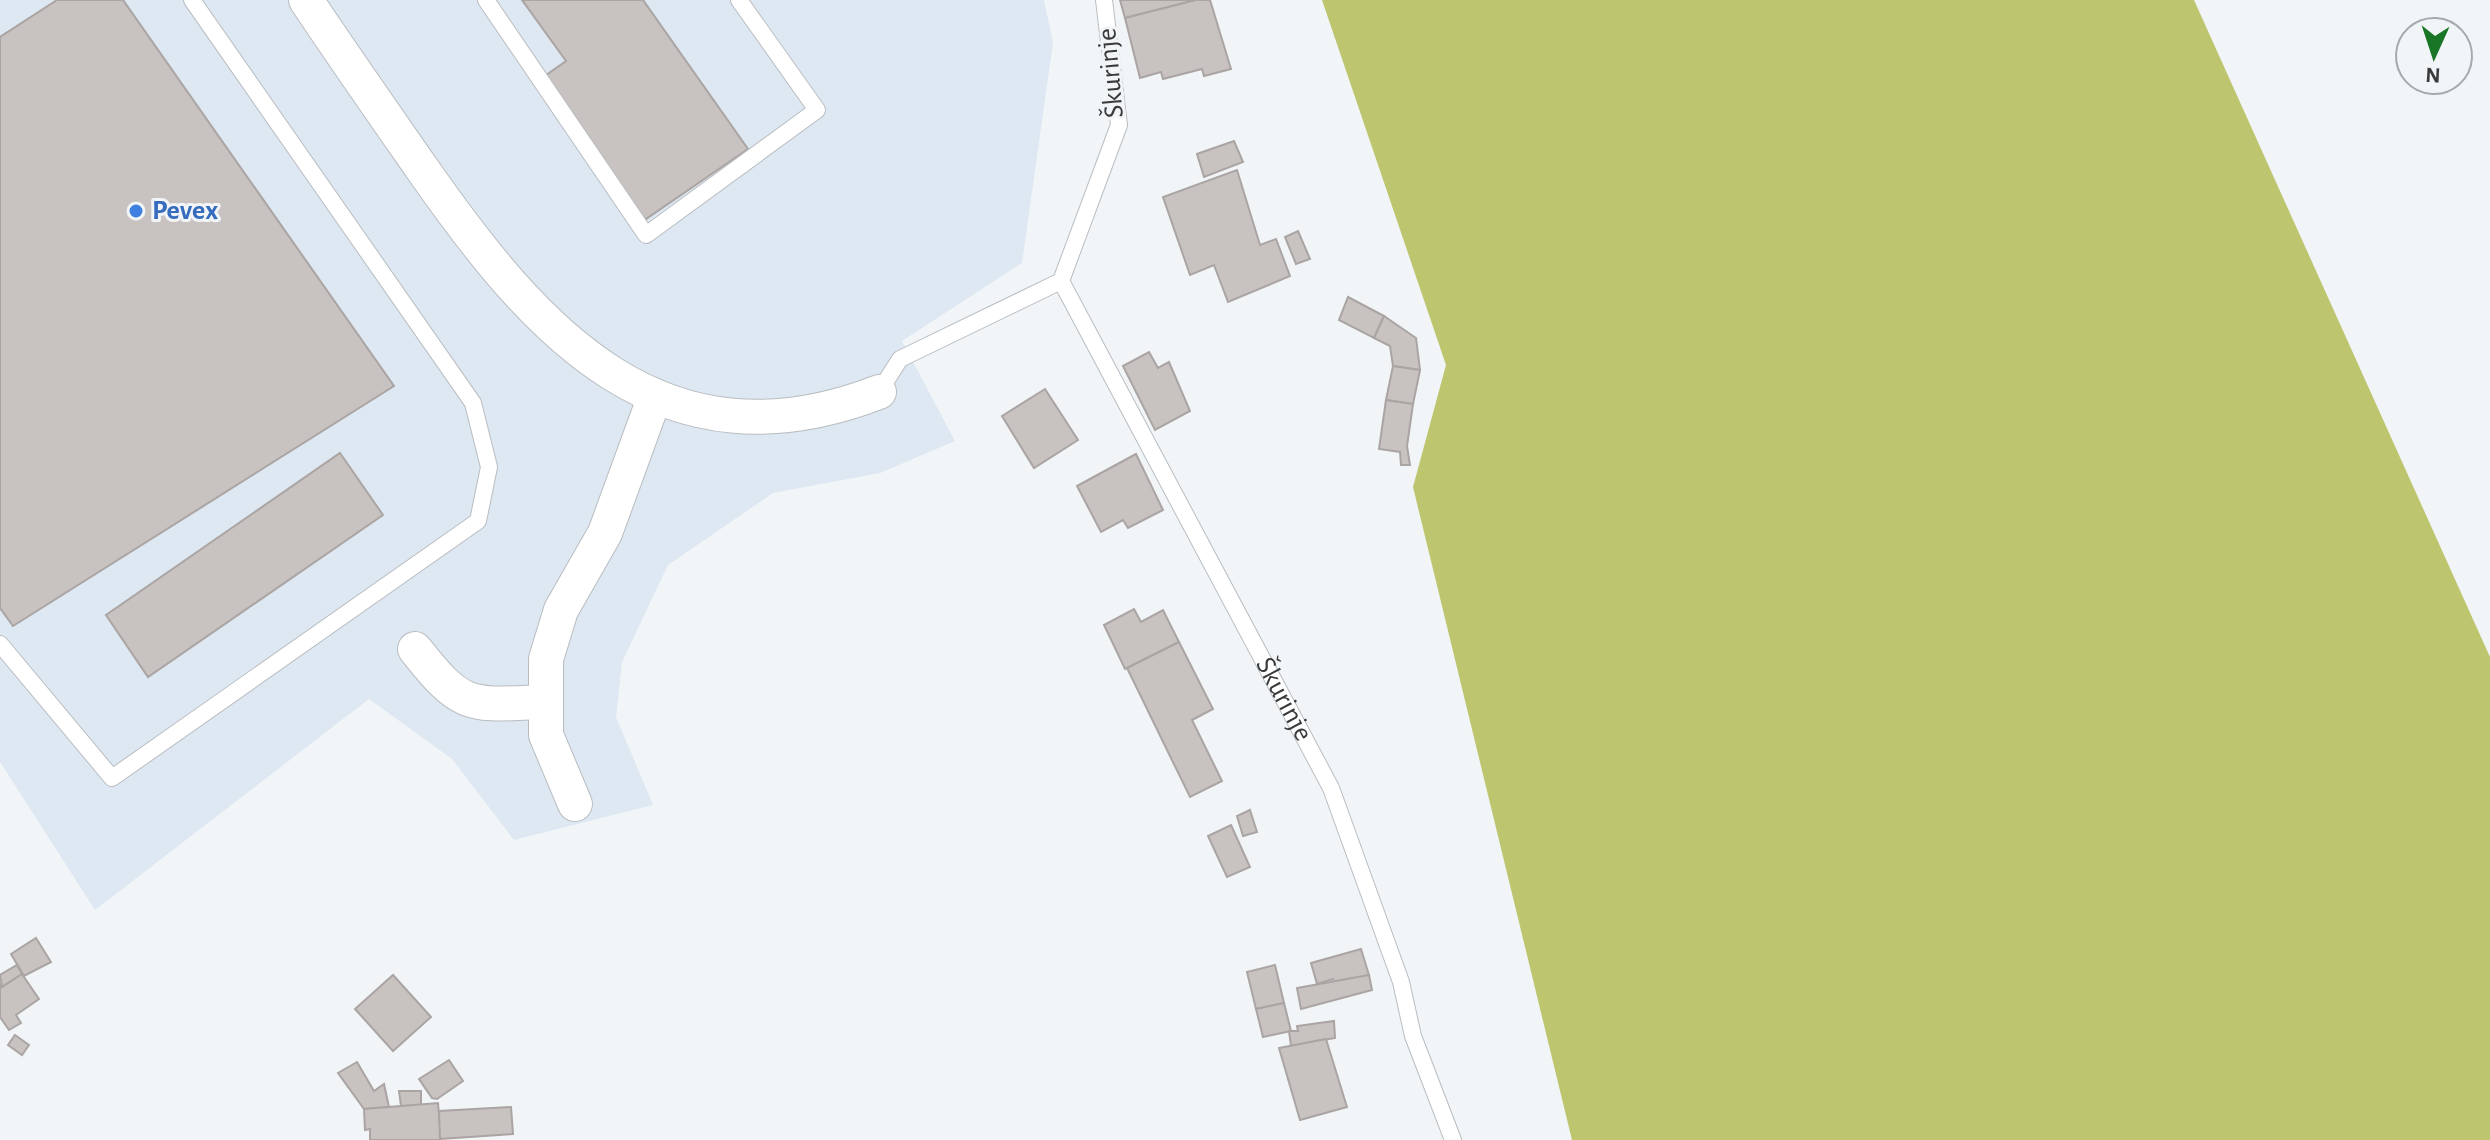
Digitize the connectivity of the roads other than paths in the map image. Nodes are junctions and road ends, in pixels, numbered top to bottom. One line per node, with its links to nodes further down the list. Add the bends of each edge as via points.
1 (192, 0): 9 (lane, via 473,403 489,467 478,521 112,778)
2 (306, 0): 8 (street, via 502,278 551,328 602,369)
3 (486, 0): 4 (lane, via 646,235 817,110)
4 (739, 0)
5 (1104, 0): 6 (lane, Škurinje, via 1119,125)
6 (1061, 281): 7 (lane, via 900,359); 13 (lane, Škurinje, via 1331,788)
7 (879, 392): 8 (street, via 838,408 773,417 711,414)
8 (655, 396): 11 (street, via 605,533 561,610 546,659)
9 (0, 644)
10 (415, 649): 11 (street, via 445,687 463,700 486,705)
11 (544, 702): 12 (street, via 546,735)
12 (575, 804)
13 (1453, 1140)

